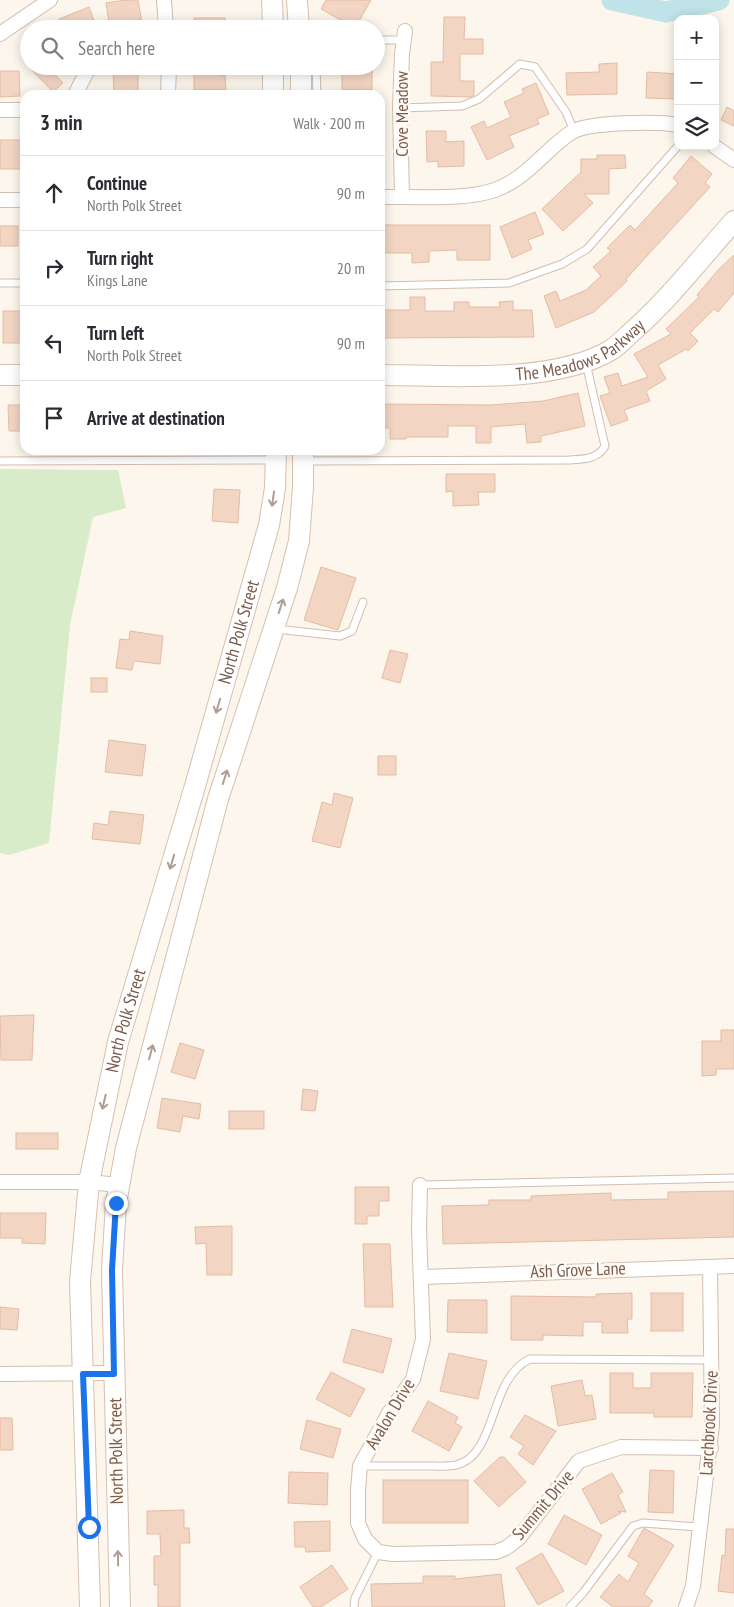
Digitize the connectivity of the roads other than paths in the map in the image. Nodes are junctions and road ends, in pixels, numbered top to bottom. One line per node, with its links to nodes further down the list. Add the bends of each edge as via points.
1 (50, 0): 6 (street)
2 (164, 0): 7 (street)
3 (272, 0): 8 (main road)
4 (297, 0): 9 (main road)
5 (20, 20): 10 (street)
6 (21, 20)
7 (165, 20)
8 (273, 20)
9 (298, 20)
10 (0, 34)
11 (405, 36): 12 (lane); 23 (street, Cove Meadow)
12 (385, 39)
13 (85, 75): 18 (street)
14 (169, 75): 19 (street)
15 (273, 75): 20 (main road)
16 (301, 75): 21 (main road)
17 (316, 75): 22 (lane)
18 (78, 90)
19 (168, 90)
20 (273, 90)
21 (301, 90)
22 (317, 90)
23 (400, 108): 27 (lane, via 462,106 479,99 520,64 535,67 566,112); 32 (street, Cove Meadow)
24 (0, 110): 25 (street)
25 (20, 110)
26 (674, 125): 27 (street, via 611,124)
27 (574, 131): 32 (street, via 504,187 476,195)
28 (674, 150): 38 (lane, via 587,249 562,264 509,282)
29 (719, 150): 30 (street)
30 (734, 160)
31 (385, 196): 32 (street)
32 (402, 196)
33 (0, 200): 34 (street)
34 (20, 200)
35 (734, 221): 39 (main road, The Meadows Parkway, via 648,317 612,349)
36 (0, 283): 37 (lane)
37 (20, 283)
38 (385, 286)
39 (585, 362): 42 (main road, The Meadows Parkway, via 546,371 501,374); 44 (lane, via 605,446 593,457 568,460)
40 (0, 375): 41 (main road)
41 (20, 375)
42 (385, 375)
43 (276, 455): 45 (lane); 48 (main road, North Polk Street, one-way to 48, via 269,525)
44 (303, 455): 47 (main road, North Polk Street, one-way to 44, via 299,541)
45 (0, 461)
46 (362, 602): 47 (lane, via 352,631 340,636)
47 (274, 629): 49 (main road, North Polk Street, one-way to 47)
48 (193, 793): 49 (main road); 52 (main road, North Polk Street, one-way to 52, via 118,1042)
49 (218, 799): 53 (main road, North Polk Street, one-way to 49, via 126,1148)
50 (734, 1178): 54 (lane)
51 (0, 1182): 52 (street)
52 (88, 1182): 53 (street); 60 (main road, North Polk Street, via 80,1280)
53 (120, 1185): 61 (main road, North Polk Street, via 112,1270)
54 (420, 1185): 57 (street, Avalon Drive)
55 (734, 1266): 56 (street, Ash Grove Lane)
56 (710, 1267): 57 (street, Ash Grove Lane); 58 (street, Larchbrook Drive)
57 (422, 1277): 63 (street, Avalon Drive, via 423,1339 413,1379 389,1413)
58 (712, 1360): 62 (street, Larchbrook Drive); 63 (lane, via 530,1360 518,1365 510,1375 481,1446 473,1456 458,1465)
59 (0, 1374): 60 (street)
60 (83, 1374): 61 (street); 66 (main road, North Polk Street)
61 (114, 1374): 67 (main road, North Polk Street, one-way to 61)
62 (711, 1448): 64 (street, Larchbrook Drive); 65 (street, Summit Drive, via 621,1447 580,1461 519,1538 496,1552)
63 (360, 1466): 65 (street, Avalon Drive, via 358,1523 365,1539)
64 (698, 1527): 69 (lane, via 643,1523 633,1526); 70 (street, Larchbrook Drive, via 693,1586)
65 (378, 1552): 68 (lane, via 355,1598)
66 (90, 1607)
67 (120, 1607)
68 (354, 1607)
69 (570, 1607)
70 (686, 1607)

